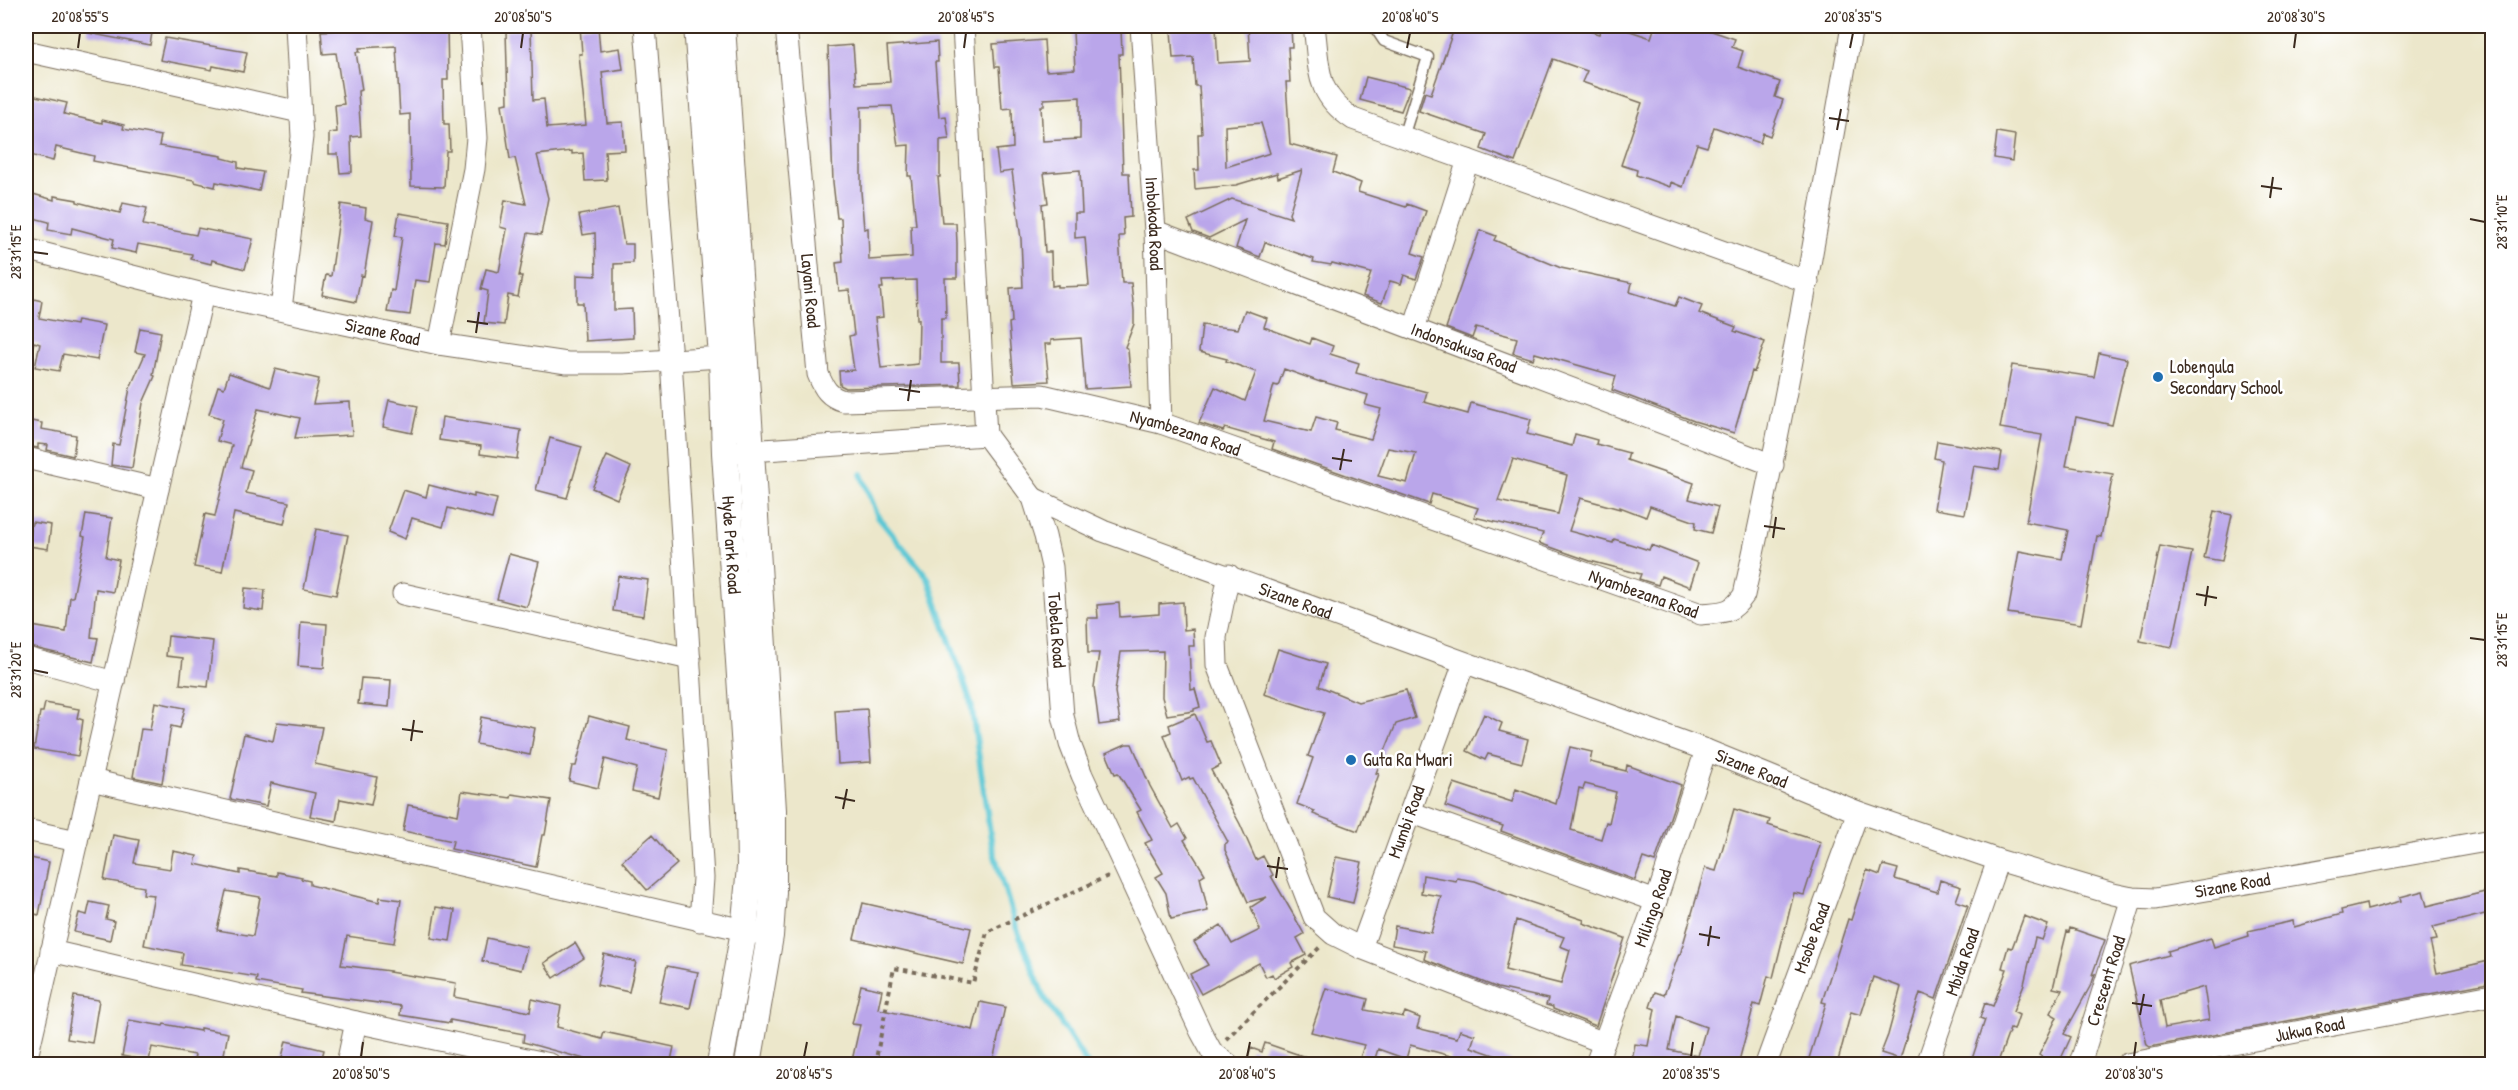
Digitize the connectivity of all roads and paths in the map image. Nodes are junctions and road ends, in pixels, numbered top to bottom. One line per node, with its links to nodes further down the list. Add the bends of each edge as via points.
1 (296, 26): 13 (street)
2 (470, 26): 22 (street, via 477,138 474,169)
3 (645, 26): 24 (street)
4 (697, 26): 23 (street, Hyde Park Road)
5 (722, 26): 23 (street, Hyde Park Road)
6 (786, 26): 25 (street, Layani Road, via 822,386 828,394 844,401)
7 (963, 26): 25 (street)
8 (1141, 26): 16 (street, Imbokoda Road)
9 (1314, 26): 14 (street, via 1322,86 1336,108 1353,119)
10 (1374, 26): 14 (lane, via 1384,41 1428,57)
11 (1852, 26): 18 (street, Nyambezana Road)
12 (26, 51): 13 (street)
13 (300, 112): 20 (street, via 302,137)
14 (1403, 137): 15 (street)
15 (1468, 160): 18 (street); 21 (street)
16 (1155, 231): 21 (street, Indonsakusa Road); 26 (street, Imbokoda Road)
17 (26, 249): 19 (street, Sizane Road)
18 (1808, 282): 31 (street, Nyambezana Road)
19 (203, 294): 20 (street, Sizane Road); 32 (street)
20 (280, 309): 22 (street, Sizane Road)
21 (1414, 329): 31 (street, Indonsakusa Road)
22 (439, 344): 24 (street, Sizane Road, via 567,363)
23 (734, 356): 24 (street, Sizane Road); 28 (street, Hyde Park Road); 29 (street, Hyde Park Road)
24 (671, 359): 37 (street)
25 (985, 396): 26 (street, Nyambezana Road, via 1042,395); 27 (street)
26 (1161, 423): 31 (street, Nyambezana Road, via 1701,614 1735,608 1744,595)
27 (986, 435): 28 (street); 33 (street, Tobela Road)
28 (751, 451): 29 (street); 54 (street, Hyde Park Road, via 773,810)
29 (726, 453): 52 (street, Hyde Park Road, via 749,810 750,867)
30 (26, 458): 32 (street)
31 (1773, 465)
32 (158, 489): 39 (street)
33 (1033, 498): 34 (street, Sizane Road, via 1103,531); 48 (street, Tobela Road, via 1052,567 1063,716 1070,744)
34 (1229, 575): 38 (street, Sizane Road); 53 (street, via 1216,637 1217,665 1314,917)
35 (404, 594): 37 (street)
36 (26, 658): 39 (street)
37 (690, 659): 51 (street, via 703,878)
38 (1464, 663): 40 (street, Sizane Road); 42 (street, Mumbi Road)
39 (114, 682): 41 (street)
40 (1706, 750): 43 (street, Sizane Road); 50 (street, Milingo Road)
41 (91, 780): 46 (street); 51 (street)
42 (1410, 812): 50 (street); 55 (street, Mumbi Road)
43 (1858, 812): 47 (street, Sizane Road); 69 (street, Msobe Road)
44 (26, 830): 46 (street)
45 (2493, 840): 49 (street, Sizane Road, via 2155,898)
46 (76, 841): 56 (street)
47 (1998, 860): 49 (street, Sizane Road); 70 (street, Mbida Road)
48 (1125, 868): 61 (street, Tobela Road); 67 (path, via 987,932 973,983 894,968)
49 (2132, 898): 71 (street, Crescent Road)
50 (1656, 901): 60 (street, Milingo Road)
51 (700, 921): 52 (street)
52 (744, 931): 54 (street); 65 (street, Hyde Park Road)
53 (1333, 934): 55 (street); 61 (path)
54 (770, 936): 66 (street, Hyde Park Road)
55 (1361, 948): 60 (street)
56 (51, 951): 58 (street); 59 (street)
57 (2493, 994): 72 (street, Jukwa Road)
58 (32, 1006): 62 (street)
59 (356, 1022): 63 (street); 64 (street)
60 (1604, 1043): 68 (street, Milingo Road)
61 (1220, 1058)
62 (26, 1062)
63 (347, 1065)
64 (550, 1065)
65 (720, 1065)
66 (748, 1065)
67 (875, 1065)
68 (1596, 1065)
69 (1766, 1065)
70 (1927, 1065)
71 (2080, 1065)
72 (2127, 1065)

